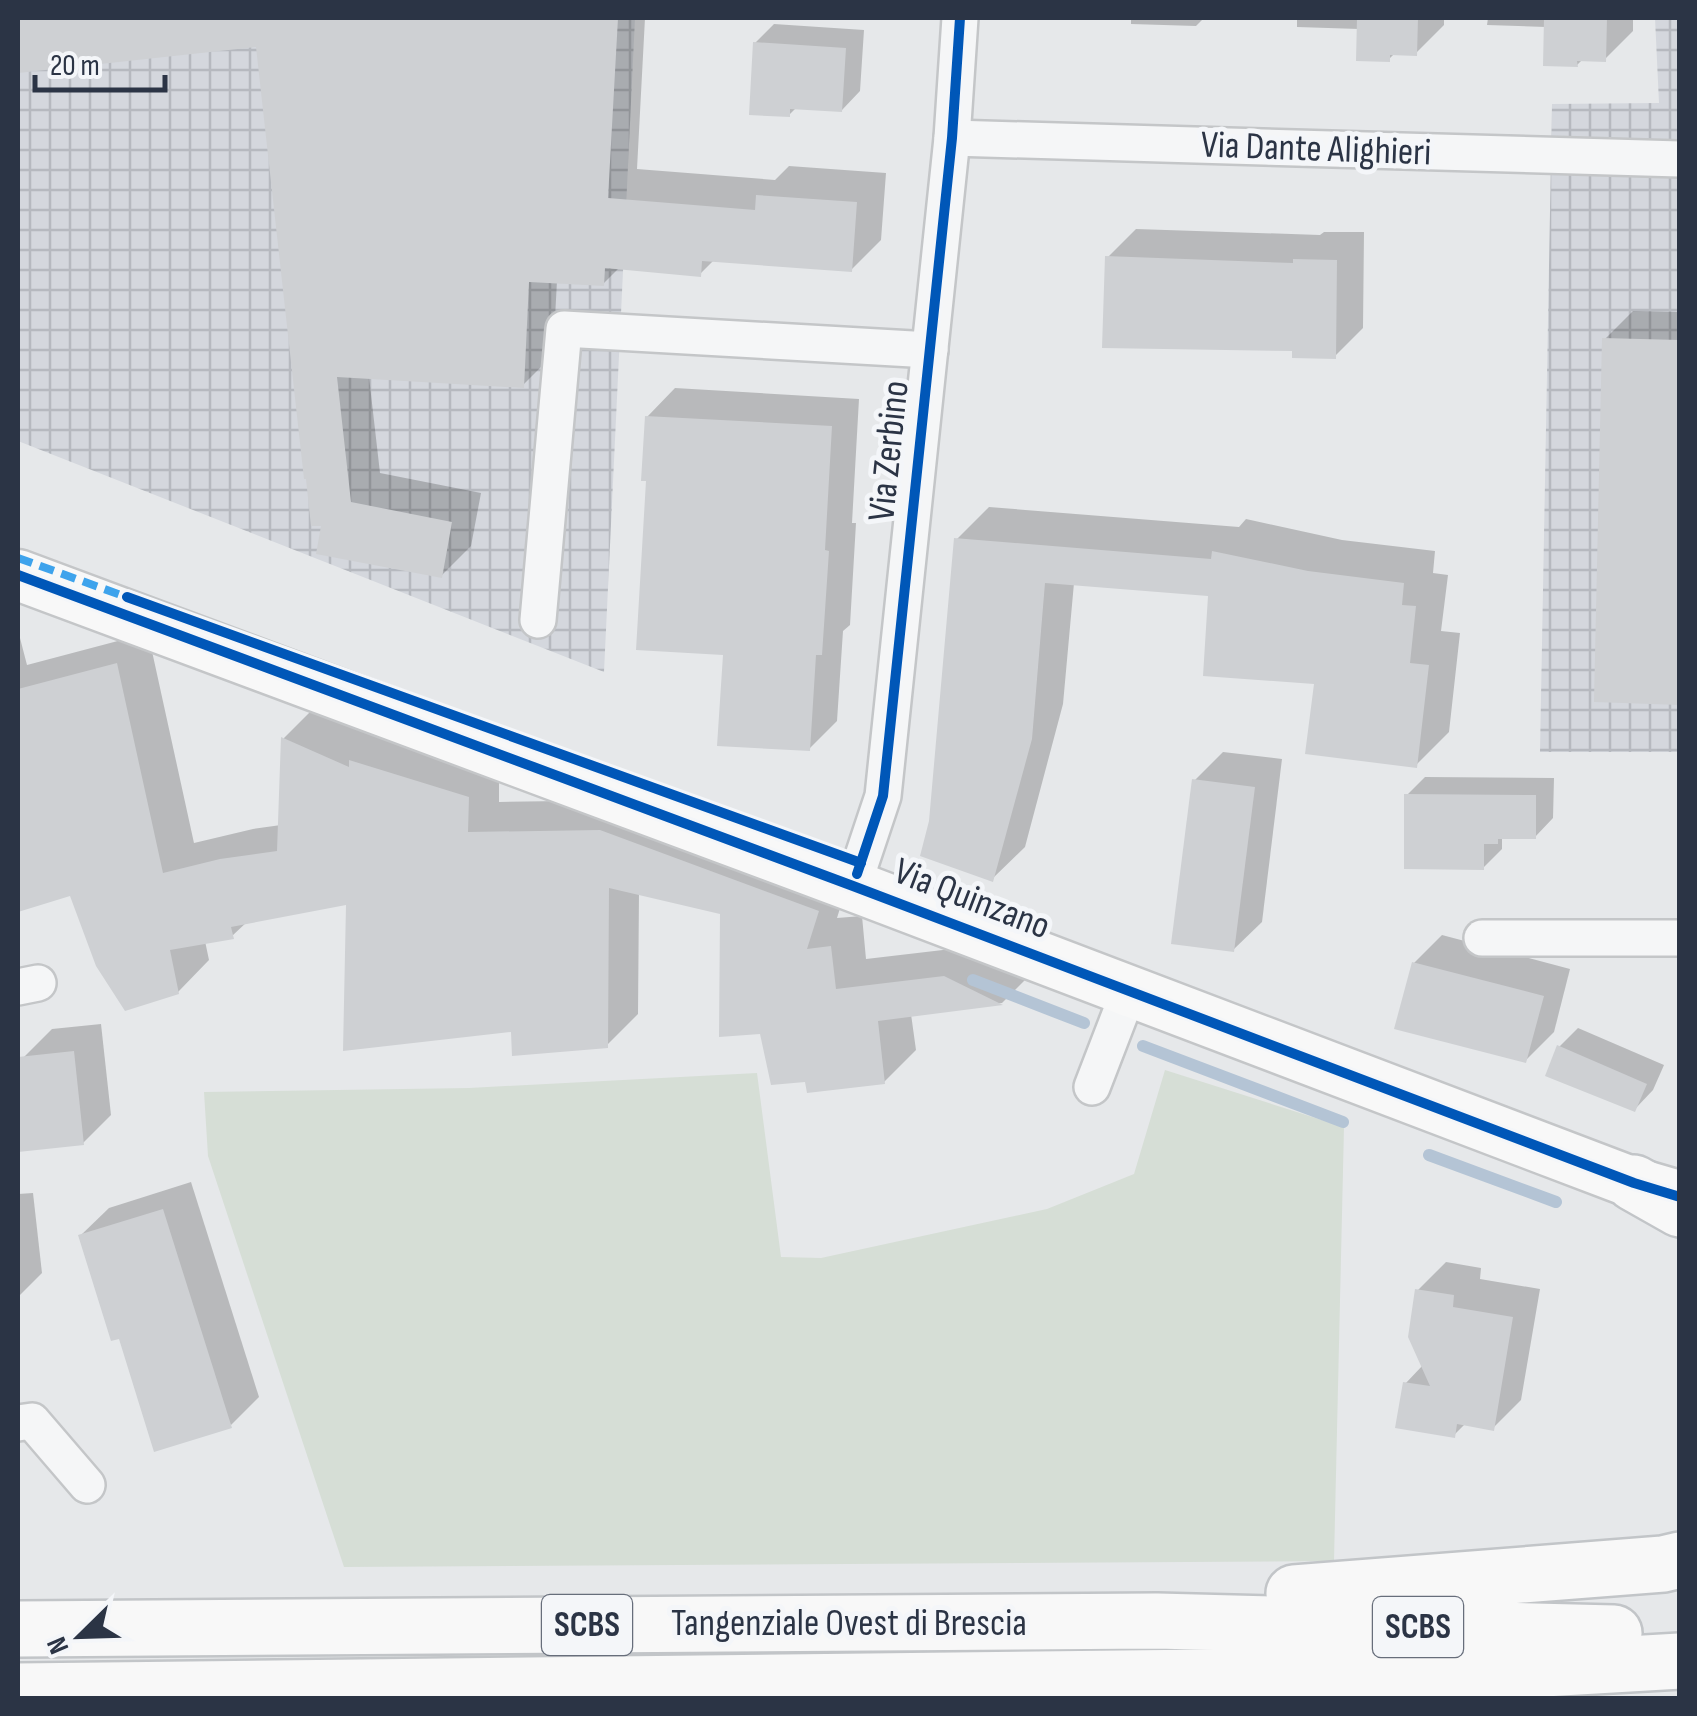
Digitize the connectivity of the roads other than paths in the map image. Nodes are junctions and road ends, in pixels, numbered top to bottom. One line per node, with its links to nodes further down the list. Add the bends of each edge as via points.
1 (960, 18): 2 (street, Via Zerbino)
2 (952, 138): 3 (street, Via Dante Alighieri); 4 (street, Via Zerbino)
3 (1680, 159)
4 (930, 350): 6 (street, Via Zerbino, via 564,329); 7 (street, Via Zerbino, via 883,796)
5 (18, 574): 7 (street, Via Quinzano)
6 (538, 620)
7 (853, 886): 10 (street, Via Quinzano)
8 (1482, 938): 9 (street)
9 (1680, 938)
10 (1130, 992): 11 (street); 12 (street, Via Quinzano)
11 (1092, 1087)
12 (1664, 1196)
13 (18, 1423): 14 (street, via 32,1422)
14 (87, 1485)
15 (1680, 1560): 16 (main road, via 1278,1595)
16 (1157, 1620): 17 (main road, Tangenziale Ovest di Brescia / SCBS); 18 (main road, Tangenziale Ovest di Brescia / SCBS)
17 (18, 1629)
18 (1680, 1634)
19 (1680, 1661): 20 (main road, Tangenziale Ovest di Brescia / SCBS)
20 (1458, 1674): 21 (main road, Tangenziale Ovest di Brescia / SCBS); 22 (main road)
21 (944, 1680): 23 (main road, Tangenziale Ovest di Brescia / SCBS); 24 (street)
22 (1680, 1688)
23 (18, 1692)
24 (860, 1698)

